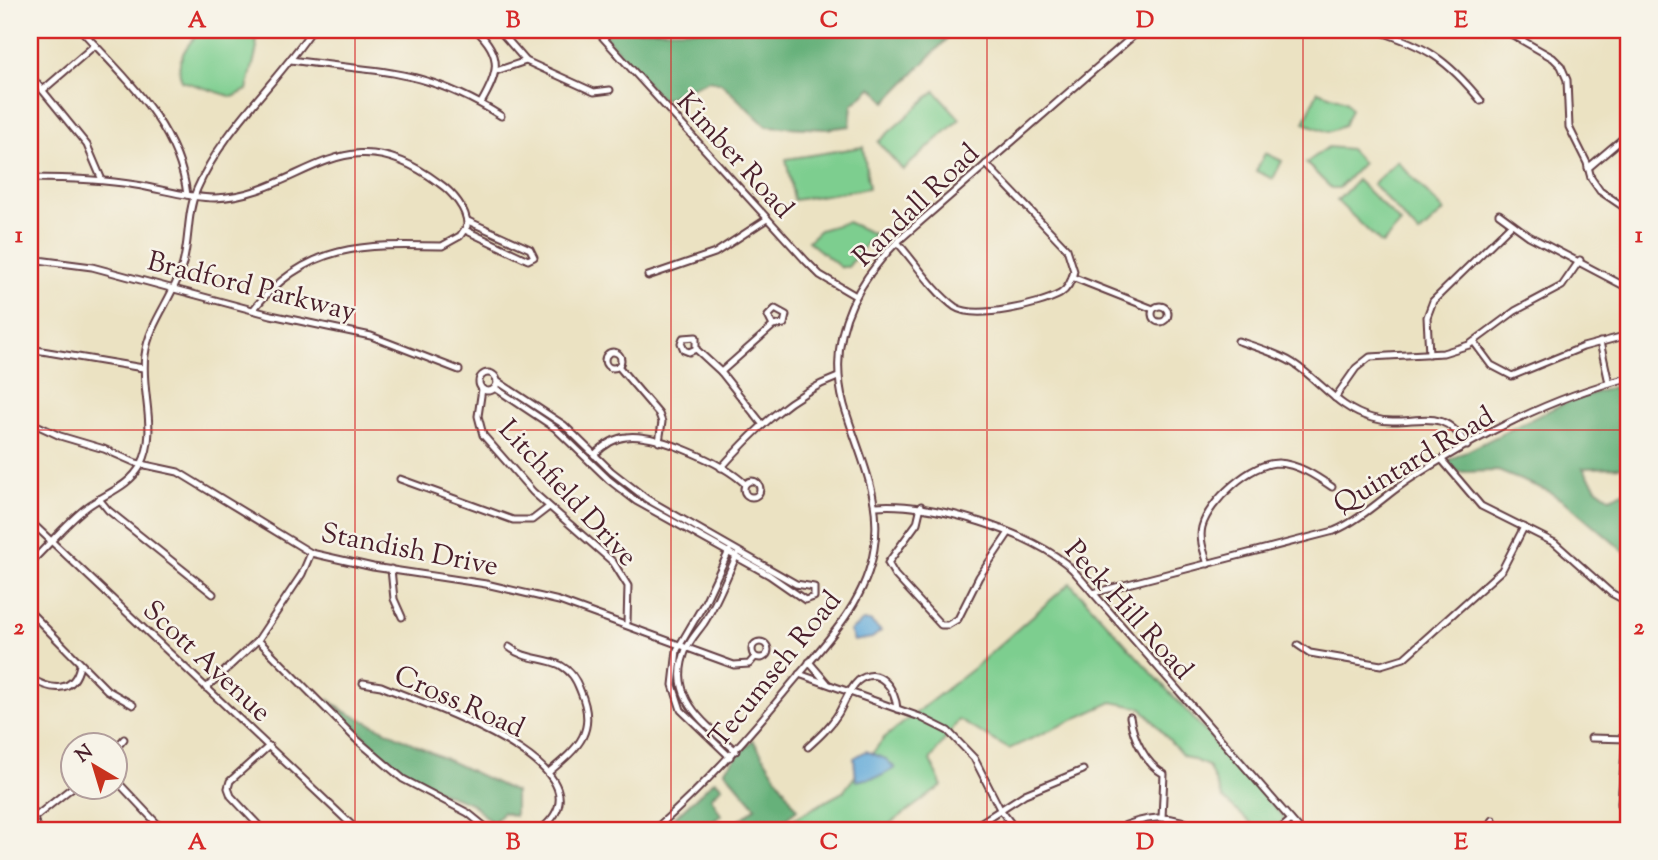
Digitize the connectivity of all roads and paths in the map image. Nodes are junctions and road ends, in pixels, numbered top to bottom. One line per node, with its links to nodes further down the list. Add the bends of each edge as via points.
1 (81, 30): 9 (street)
2 (312, 30): 10 (street)
3 (476, 30): 12 (street, via 489,47)
4 (499, 30): 11 (street)
5 (596, 30): 28 (street, Kimber Road)
6 (1140, 30): 20 (street, Randall Road)
7 (1375, 30): 16 (street, via 1437,55 1461,75)
8 (1504, 30): 21 (street, via 1561,66 1567,80 1569,127)
9 (95, 45): 14 (street); 24 (street, via 167,132)
10 (291, 60): 17 (street, via 404,73); 25 (street, via 224,142)
11 (526, 61): 12 (street); 15 (street, via 594,92)
12 (496, 71): 17 (street)
13 (30, 75): 14 (street)
14 (43, 90): 23 (street, via 86,145)
15 (610, 90)
16 (1480, 102)
17 (481, 103): 18 (street)
18 (501, 116)
19 (1628, 134): 21 (street)
20 (986, 163): 32 (street, Randall Road); 36 (street, via 1067,249 1073,261)
21 (1588, 168): 26 (street, via 1600,191)
22 (30, 178): 23 (street)
23 (102, 180): 24 (street)
24 (187, 195): 25 (street)
25 (194, 196): 29 (street, via 244,193 332,158 370,154 420,170 449,192); 38 (street, via 184,260)
26 (1628, 211)
27 (1499, 214): 30 (street)
28 (767, 219): 35 (street, via 715,253); 39 (street, Kimber Road, via 820,275)
29 (468, 220): 31 (street); 31 (street, via 530,249 534,257 528,260)
30 (1511, 225): 34 (street); 49 (street, via 1433,301 1427,317)
31 (465, 230): 41 (street, via 442,246 383,244 330,252 281,281)
32 (897, 242): 36 (street, via 953,306 968,312 988,312 1056,295); 39 (street, Randall Road, via 877,261)
33 (30, 258): 38 (street, Bradford Parkway, via 92,267)
34 (1580, 260): 37 (street); 45 (street, via 1562,286 1515,311)
35 (648, 276)
36 (1072, 277): 40 (street)
37 (1628, 288)
38 (174, 289): 41 (street, Bradford Parkway); 51 (street, via 149,337)
39 (854, 296): 54 (street, Randall Road, via 840,335)
40 (1153, 309)
41 (253, 310): 52 (street, Bradford Parkway, via 371,336)
42 (773, 326): 53 (street)
43 (1628, 335): 46 (street)
44 (1238, 341): 59 (street, via 1292,363)
45 (1474, 342): 46 (street, via 1490,365 1512,376); 49 (street)
46 (1600, 342): 56 (street)
47 (30, 349): 51 (street)
48 (696, 349): 53 (street)
49 (1429, 354): 59 (street, via 1370,357 1356,368)
50 (618, 366): 62 (street, via 659,414)
51 (144, 368): 67 (street, via 149,431)
52 (458, 370)
53 (721, 372): 61 (street)
54 (838, 377): 61 (street, via 798,397); 73 (street, Randall Road)
55 (1628, 378): 56 (street, Quintard Road)
56 (1609, 383): 63 (street, Quintard Road)
57 (496, 384): 58 (street, via 490,391); 58 (street, via 493,375 484,374 479,382); 64 (street, via 542,409); 65 (street)
58 (482, 389): 75 (street, Litchfield Drive, via 478,416 483,435)
59 (1335, 398): 63 (street, via 1374,419 1438,419 1454,427)
60 (30, 422): 67 (street, Standish Drive)
61 (762, 425): 68 (street)
62 (659, 442): 64 (street, via 624,437); 68 (street)
63 (1467, 446): 66 (street, Quintard Road)
64 (595, 454): 65 (street); 80 (street, via 647,499)
65 (589, 460): 82 (street, via 636,501)
66 (1442, 460): 77 (street, via 1481,506); 86 (street, Quintard Road, via 1350,524)
67 (142, 464): 72 (street, via 130,481); 83 (street, Standish Drive, via 178,472)
68 (721, 468): 70 (street)
69 (400, 479): 75 (street, via 513,520 532,520)
70 (745, 484)
71 (1332, 487): 86 (street, via 1286,464 1268,464 1250,472 1224,494 1205,520 1201,537)
72 (99, 499): 79 (street); 89 (street)
73 (876, 506): 74 (street, Peck Hill Road); 100 (street, Tecumseh Road, via 874,549 866,579 847,615)
74 (921, 506): 78 (street, Peck Hill Road); 78 (street, via 917,523 889,566 941,625 958,619 979,577)
75 (549, 508): 93 (street, Litchfield Drive, via 609,557 621,573 629,595)
76 (30, 520): 79 (street, Scott Avenue)
77 (1524, 527): 90 (street, via 1555,543 1611,593); 96 (street, via 1502,570 1404,658 1381,665 1310,653)
78 (1009, 534): 88 (street, Peck Hill Road, via 1050,550)
79 (52, 541): 85 (street); 106 (street, Scott Avenue)
80 (731, 545): 81 (street); 82 (street)
81 (740, 550): 84 (street); 84 (street, via 796,583 814,587 815,594 807,601)
82 (728, 552): 84 (street); 95 (street)
83 (311, 553): 87 (street, Standish Drive); 94 (street)
84 (736, 557): 98 (street)
85 (30, 563)
86 (1208, 564): 88 (street, Quintard Road)
87 (391, 569): 92 (street, via 394,599); 93 (street, Standish Drive, via 525,592)
88 (1093, 593): 125 (street, Peck Hill Road)
89 (212, 594)
90 (1628, 602)
91 (30, 612): 101 (street)
92 (402, 617)
93 (627, 623): 95 (street, Standish Drive)
94 (258, 640): 106 (street); 131 (street, via 356,739 403,779 468,813)
95 (680, 643): 98 (street, Standish Drive); 116 (street, via 673,671 676,699 693,723)
96 (1298, 645)
97 (509, 647): 118 (street, via 517,654 563,667 576,679 583,696 588,715 584,736)
98 (687, 647): 99 (street, Standish Drive, via 734,665 749,664); 115 (street, via 680,684 686,702)
99 (755, 657)
100 (809, 662): 102 (street, Tecumseh Road); 105 (street)
101 (80, 665): 103 (street, via 71,683 62,688 48,688); 108 (street, via 107,690)
102 (799, 674): 105 (street); 115 (street, Tecumseh Road)
103 (30, 678)
104 (363, 683): 118 (street, Cross Road, via 381,686 488,731 527,753)
105 (827, 683): 107 (street)
106 (206, 688): 113 (street, Scott Avenue)
107 (850, 693): 109 (street); 109 (street, via 859,681 877,677 891,686); 114 (street, via 828,728)
108 (133, 705)
109 (897, 709): 122 (street, via 956,736 974,758)
110 (1130, 716): 123 (street, via 1132,733 1155,770 1164,774)
111 (1591, 738): 112 (street)
112 (1627, 739): 141 (street)
113 (268, 746): 129 (street, via 228,788); 130 (street, Scott Avenue)
114 (808, 747)
115 (736, 751): 116 (street, Tecumseh Road)
116 (730, 757): 133 (street, Tecumseh Road)
117 (1083, 770): 122 (street)
118 (548, 772): 132 (street, via 557,785 558,802 551,820)
119 (130, 795): 128 (street)
120 (60, 797): 124 (street)
121 (30, 807): 124 (street)
122 (1000, 809): 134 (street); 135 (street)
123 (1162, 817): 136 (street); 137 (street)
124 (32, 820): 127 (street)
125 (1291, 820): 138 (street); 139 (street, Peck Hill Road)
126 (1493, 820): 140 (street)
127 (38, 830)
128 (163, 830)
129 (262, 830)
130 (357, 830)
131 (489, 830)
132 (540, 830)
133 (654, 830)
134 (969, 830)
135 (1016, 830)
136 (1114, 830)
137 (1200, 830)
138 (1279, 830)
139 (1300, 830)
140 (1485, 830)
141 (1623, 830)

